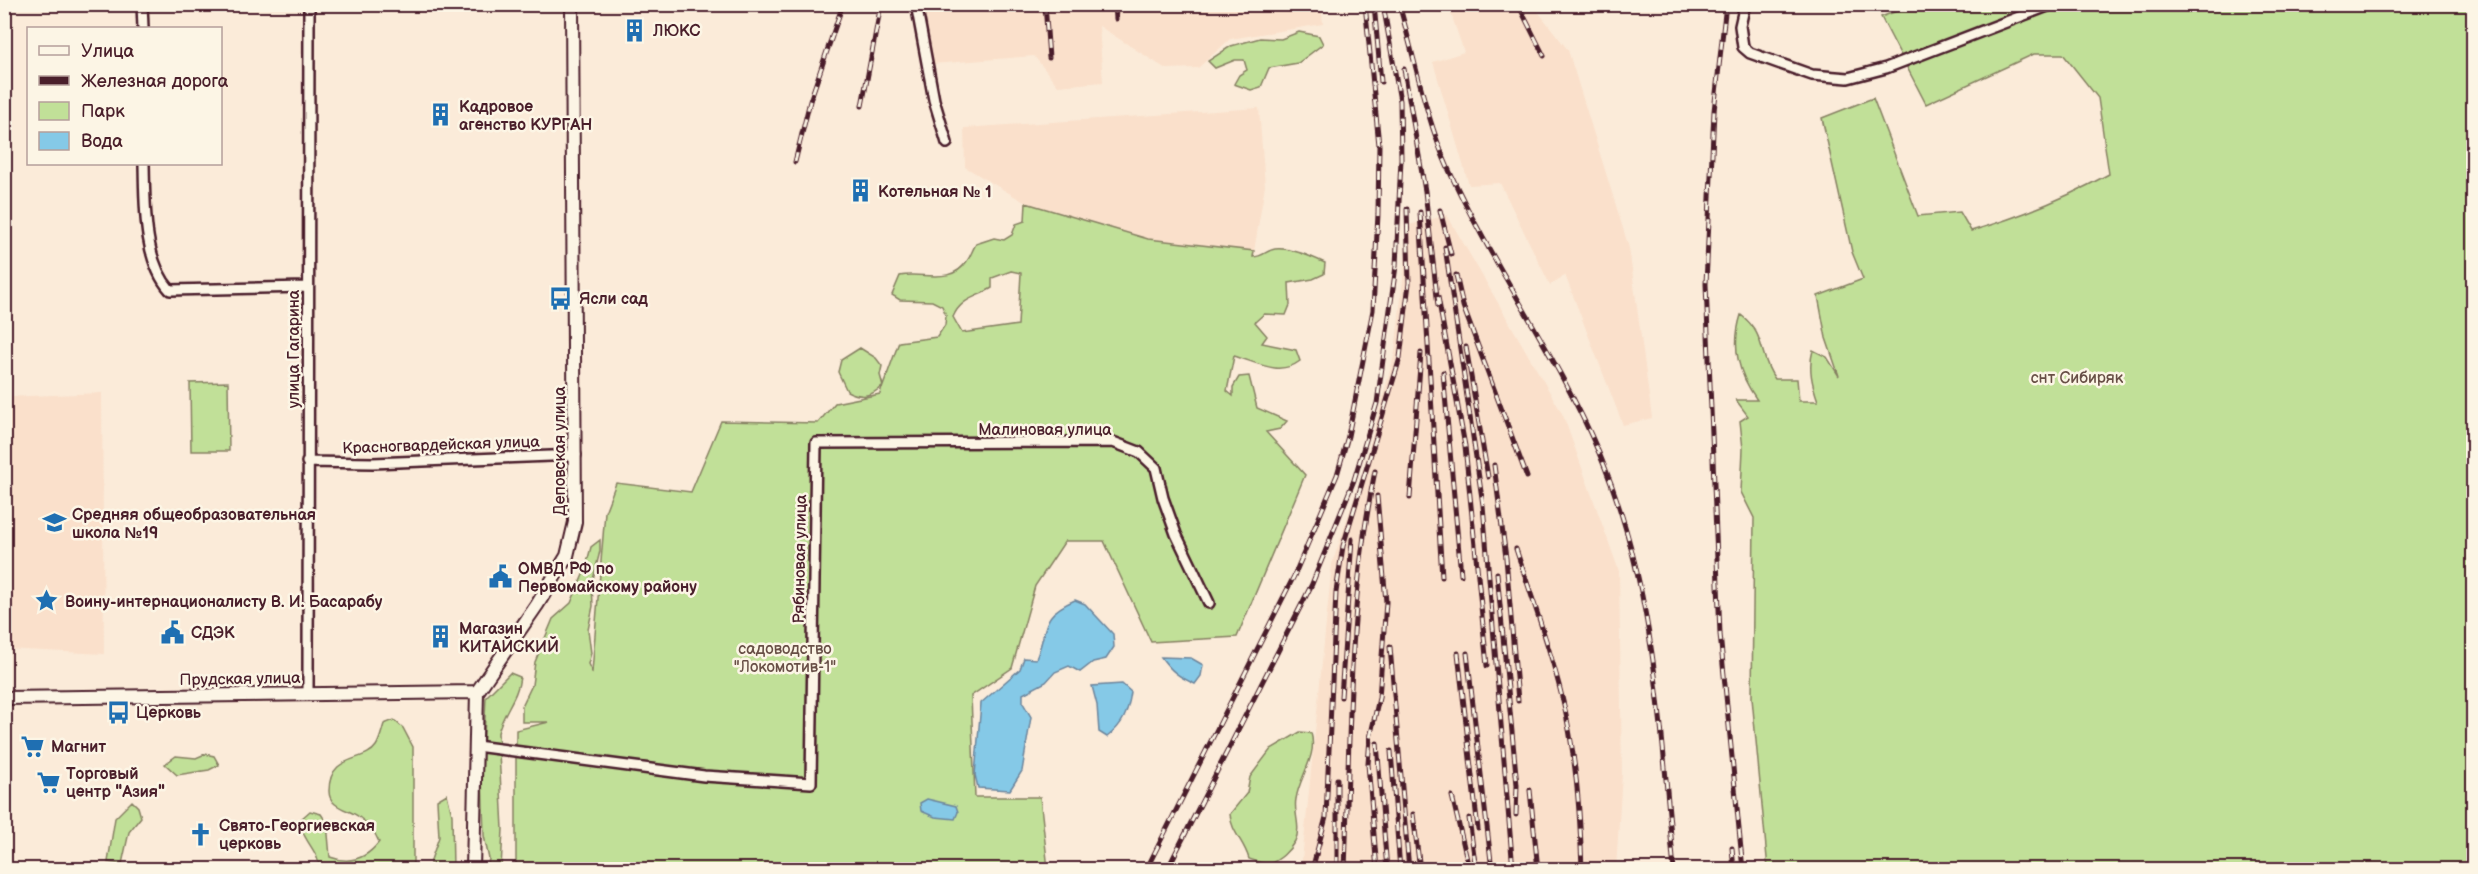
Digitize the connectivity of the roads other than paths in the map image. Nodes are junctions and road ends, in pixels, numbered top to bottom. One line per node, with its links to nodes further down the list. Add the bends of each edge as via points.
1 (142, 4): 7 (street)
2 (309, 4): 10 (street, улица Гагарина)
3 (572, 4): 12 (street, Деповская улица)
4 (916, 4): 8 (street, via 934,100)
5 (1745, 4): 6 (street, via 1740,26 1743,47 1750,53 1812,75 1848,78 1886,68)
6 (2053, 4)
7 (143, 27)
8 (947, 143)
9 (144, 165): 10 (street, via 145,217 159,277 170,290)
10 (308, 287): 13 (street, улица Гагарина)
11 (816, 443): 14 (street, Малиновая улица, via 1113,442 1139,452 1156,468 1176,534); 18 (street, Рябиновая улица, via 811,783 704,776)
12 (576, 455): 13 (street, Красногвардейская улица); 15 (street, Деповская улица, via 571,546 537,605)
13 (307, 462): 16 (street, улица Гагарина)
14 (1209, 603)
15 (477, 692): 16 (street, Прудская улица); 18 (street)
16 (308, 694): 17 (street, Прудская улица)
17 (4, 698)
18 (476, 746): 19 (street)
19 (472, 870)

